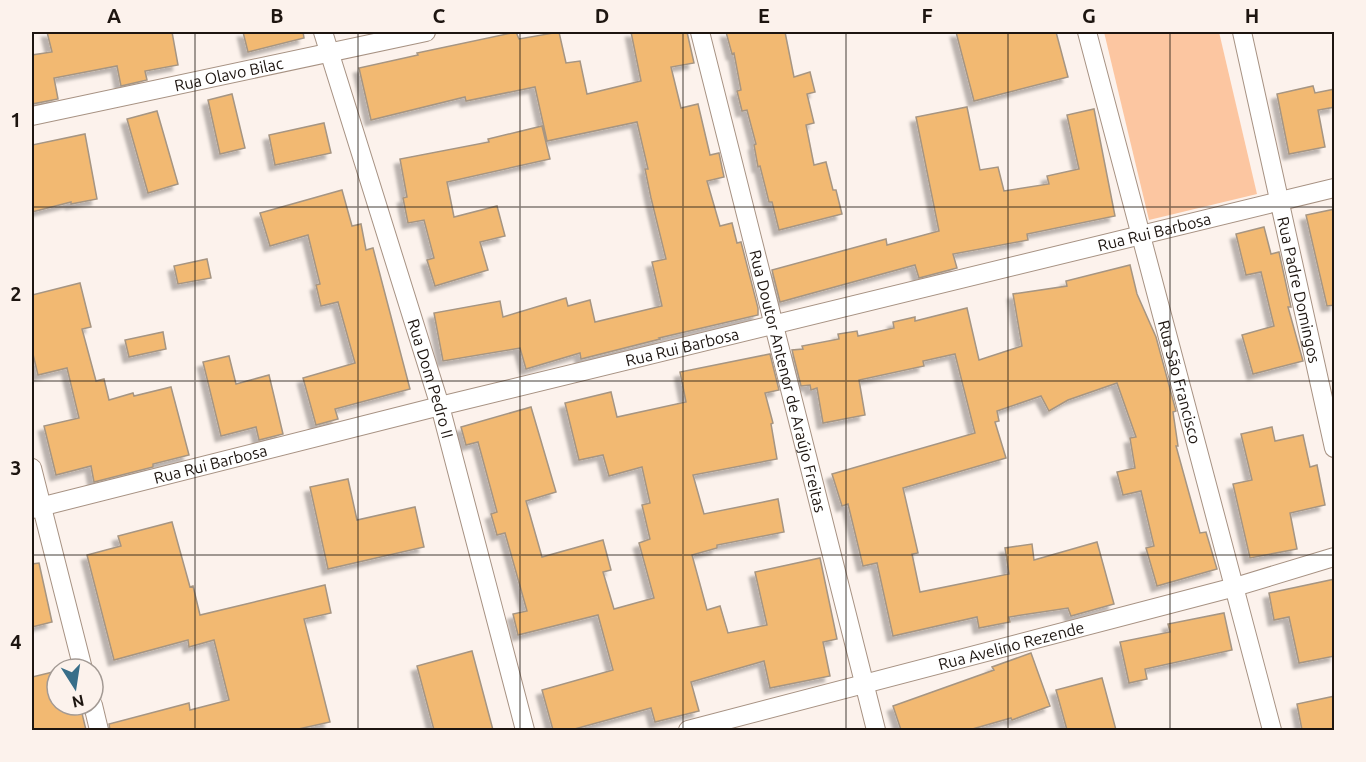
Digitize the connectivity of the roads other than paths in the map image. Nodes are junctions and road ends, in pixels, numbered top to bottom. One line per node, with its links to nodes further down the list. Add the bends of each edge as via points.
1 (323, 32): 6 (street, Rua Dom Pedro II)
2 (426, 32): 6 (street, Rua Olavo Bilac)
3 (700, 32): 11 (street, Rua Doutor Antenor de Araújo Freitas)
4 (1087, 32): 10 (street, Rua São Francisco)
5 (1242, 32): 9 (street, Rua Padre Domingos)
6 (329, 53): 7 (street, Rua Olavo Bilac); 12 (street, Rua Dom Pedro II)
7 (32, 116)
8 (1335, 188): 9 (street, Rua Rui Barbosa)
9 (1281, 201): 10 (street, Rua Rui Barbosa); 13 (street, Rua Padre Domingos)
10 (1140, 235): 11 (street, Rua Rui Barbosa); 17 (street, Rua São Francisco)
11 (775, 325): 12 (street, Rua Rui Barbosa); 19 (street, Rua Doutor Antenor de Araújo Freitas)
12 (440, 406): 15 (street, Rua Rui Barbosa); 20 (street, Rua Dom Pedro II)
13 (1335, 448)
14 (32, 468): 15 (street)
15 (36, 507): 18 (street)
16 (1335, 557): 17 (street, Rua Avelino Rezende)
17 (1235, 587): 19 (street, Rua Avelino Rezende); 23 (street, Rua São Francisco)
18 (80, 657)
19 (865, 683): 21 (street, Rua Avelino Rezende); 22 (street, Rua Doutor Antenor de Araújo Freitas)
20 (525, 730)
21 (688, 730)
22 (876, 730)
23 (1272, 730)

